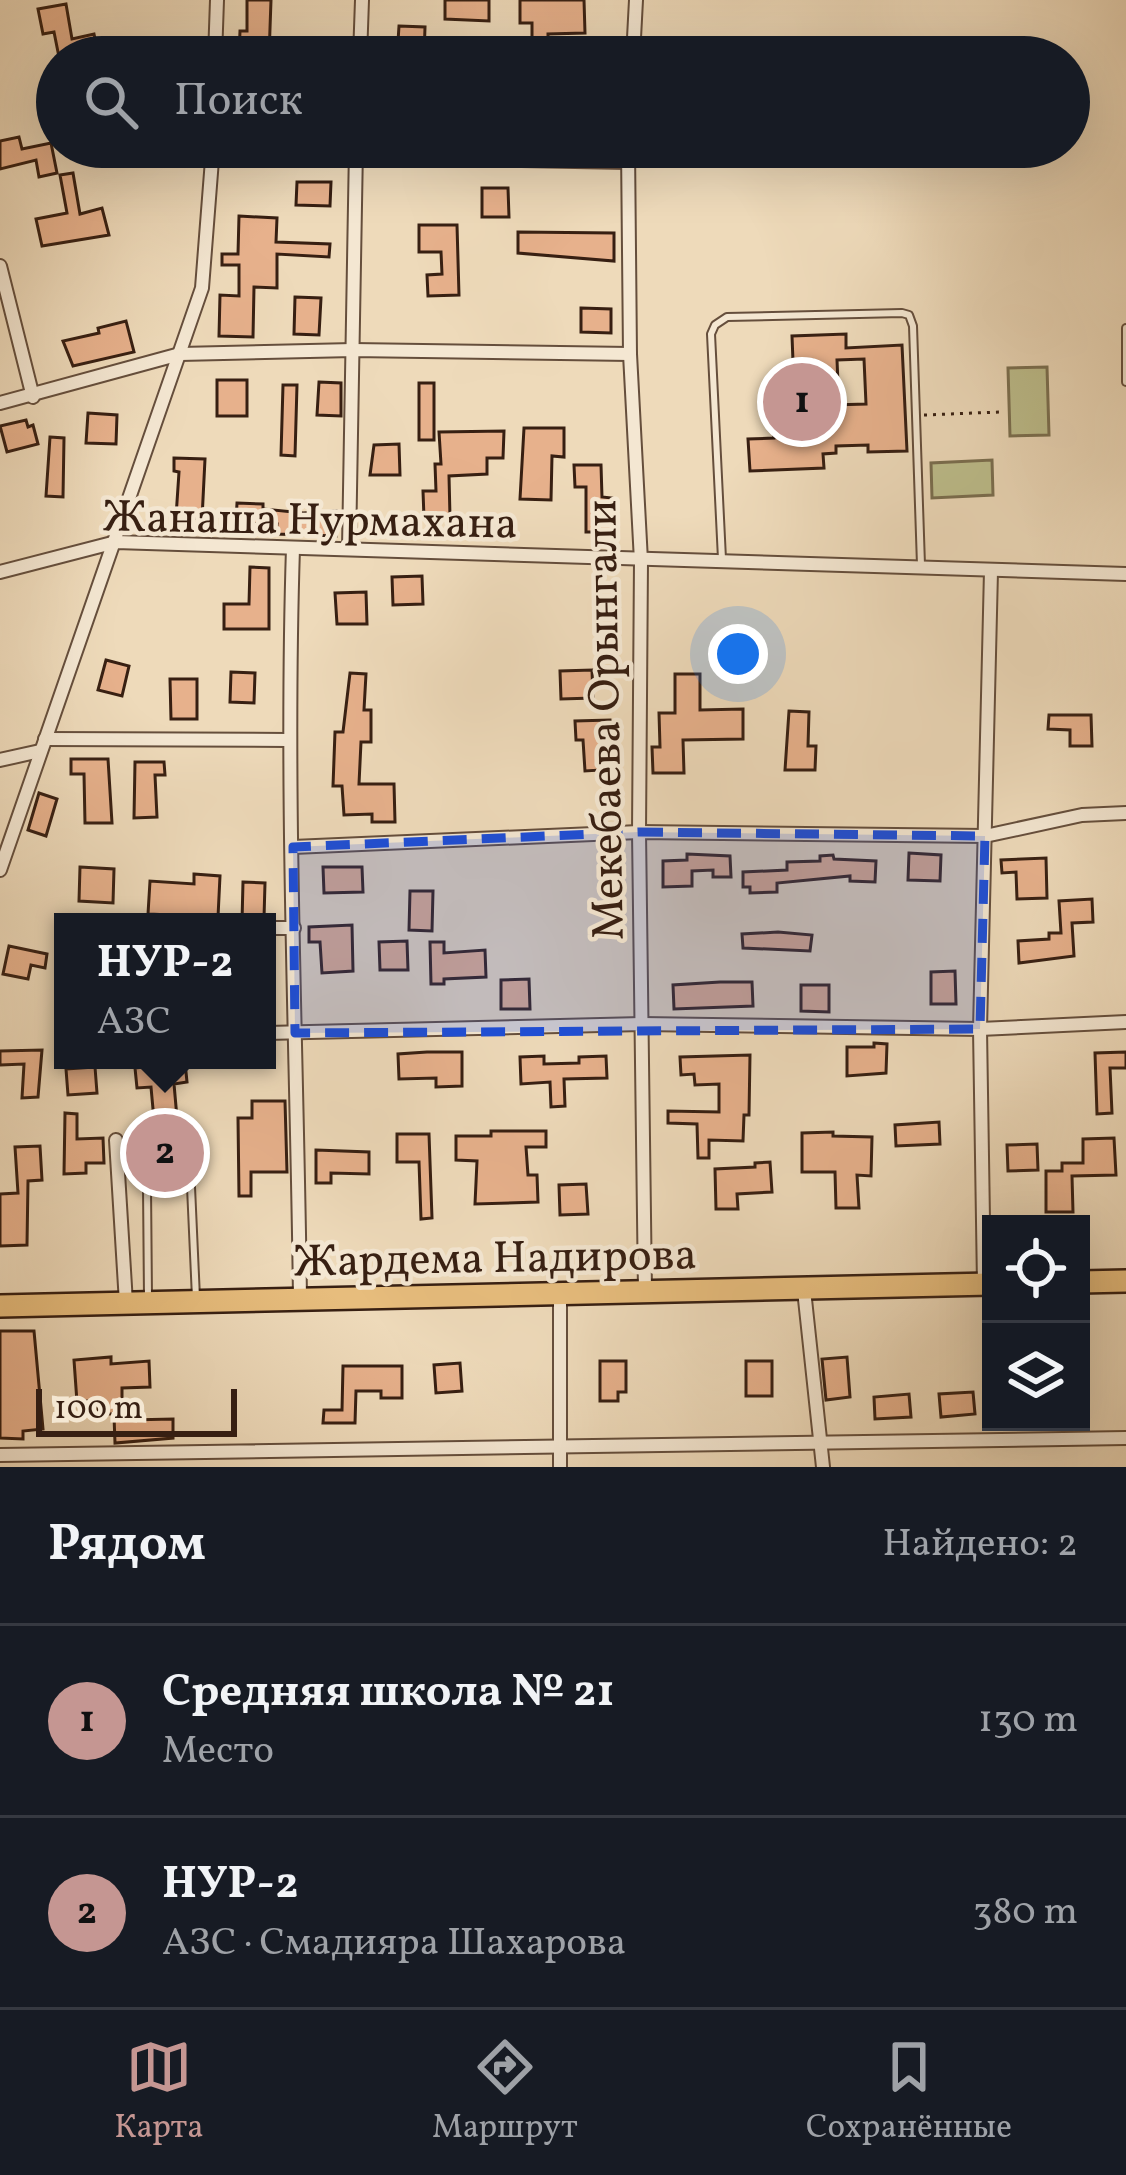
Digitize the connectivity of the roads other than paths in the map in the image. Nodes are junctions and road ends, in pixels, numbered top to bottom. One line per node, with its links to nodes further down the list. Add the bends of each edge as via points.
1 (217, 0): 4 (street)
2 (362, 0): 5 (street)
3 (636, 0): 6 (street)
4 (216, 36)
5 (361, 36)
6 (634, 36)
7 (212, 168): 13 (street, via 202,289)
8 (356, 168): 12 (street)
9 (628, 168): 14 (street, Мекебаева Орынгали)
10 (0, 266): 16 (street)
11 (1126, 328): 15 (lane)
12 (353, 350): 13 (street); 14 (street); 20 (street)
13 (180, 354): 16 (street); 18 (street)
14 (630, 354): 21 (street, Мекебаева Орынгали)
15 (1126, 382)
16 (33, 397): 17 (street)
17 (0, 404)
18 (116, 542): 19 (street, Жанаша Нурмахана); 25 (street, Жанаша Нурмахана); 28 (street)
19 (293, 548): 20 (street, Жанаша Нурмахана); 27 (street)
20 (349, 548): 21 (street, Жанаша Нурмахана)
21 (641, 561): 22 (street, Жанаша Нурмахана); 31 (street, Мекебаева Орынгали)
22 (722, 563): 23 (street, Жанаша Нурмахана); 23 (lane, via 716,325 728,317 909,315)
23 (922, 569): 24 (street, Жанаша Нурмахана)
24 (991, 571): 26 (street, Жанаша Нурмахана); 32 (street)
25 (0, 572)
26 (1126, 574)
27 (288, 740): 28 (street); 33 (street)
28 (43, 745): 29 (street); 34 (street)
29 (0, 760)
30 (1126, 814): 32 (street)
31 (639, 832): 32 (street); 33 (street); 38 (street, Мекебаева Орынгали)
32 (985, 836): 39 (street)
33 (293, 847): 36 (street)
34 (0, 870)
35 (276, 928): 36 (street)
36 (294, 928): 41 (street)
37 (1126, 1022): 39 (street)
38 (642, 1024): 39 (street); 41 (street); 48 (street, Мекебаева Орынгали)
39 (980, 1029): 43 (street)
40 (276, 1033): 41 (street)
41 (295, 1033): 50 (street)
42 (116, 1140): 52 (street)
43 (985, 1215)
44 (1126, 1281): 45 (highway)
45 (1090, 1282)
46 (982, 1284): 47 (highway, Жардема Надирова)
47 (804, 1290): 48 (highway, Жардема Надирова); 55 (street)
48 (645, 1292): 49 (highway, Жардема Надирова)
49 (560, 1294): 50 (highway, Жардема Надирова); 56 (street)
50 (300, 1299): 51 (highway, Жардема Надирова)
51 (196, 1301): 52 (highway, Жардема Надирова); 52 (lane, via 191,1187 184,1179 155,1179 147,1187)
52 (137, 1303): 53 (highway, Жардема Надирова)
53 (0, 1306)
54 (1126, 1438): 55 (street)
55 (821, 1442): 56 (street); 59 (street)
56 (560, 1449): 57 (street); 58 (street)
57 (0, 1454)
58 (560, 1467)
59 (823, 1467)

